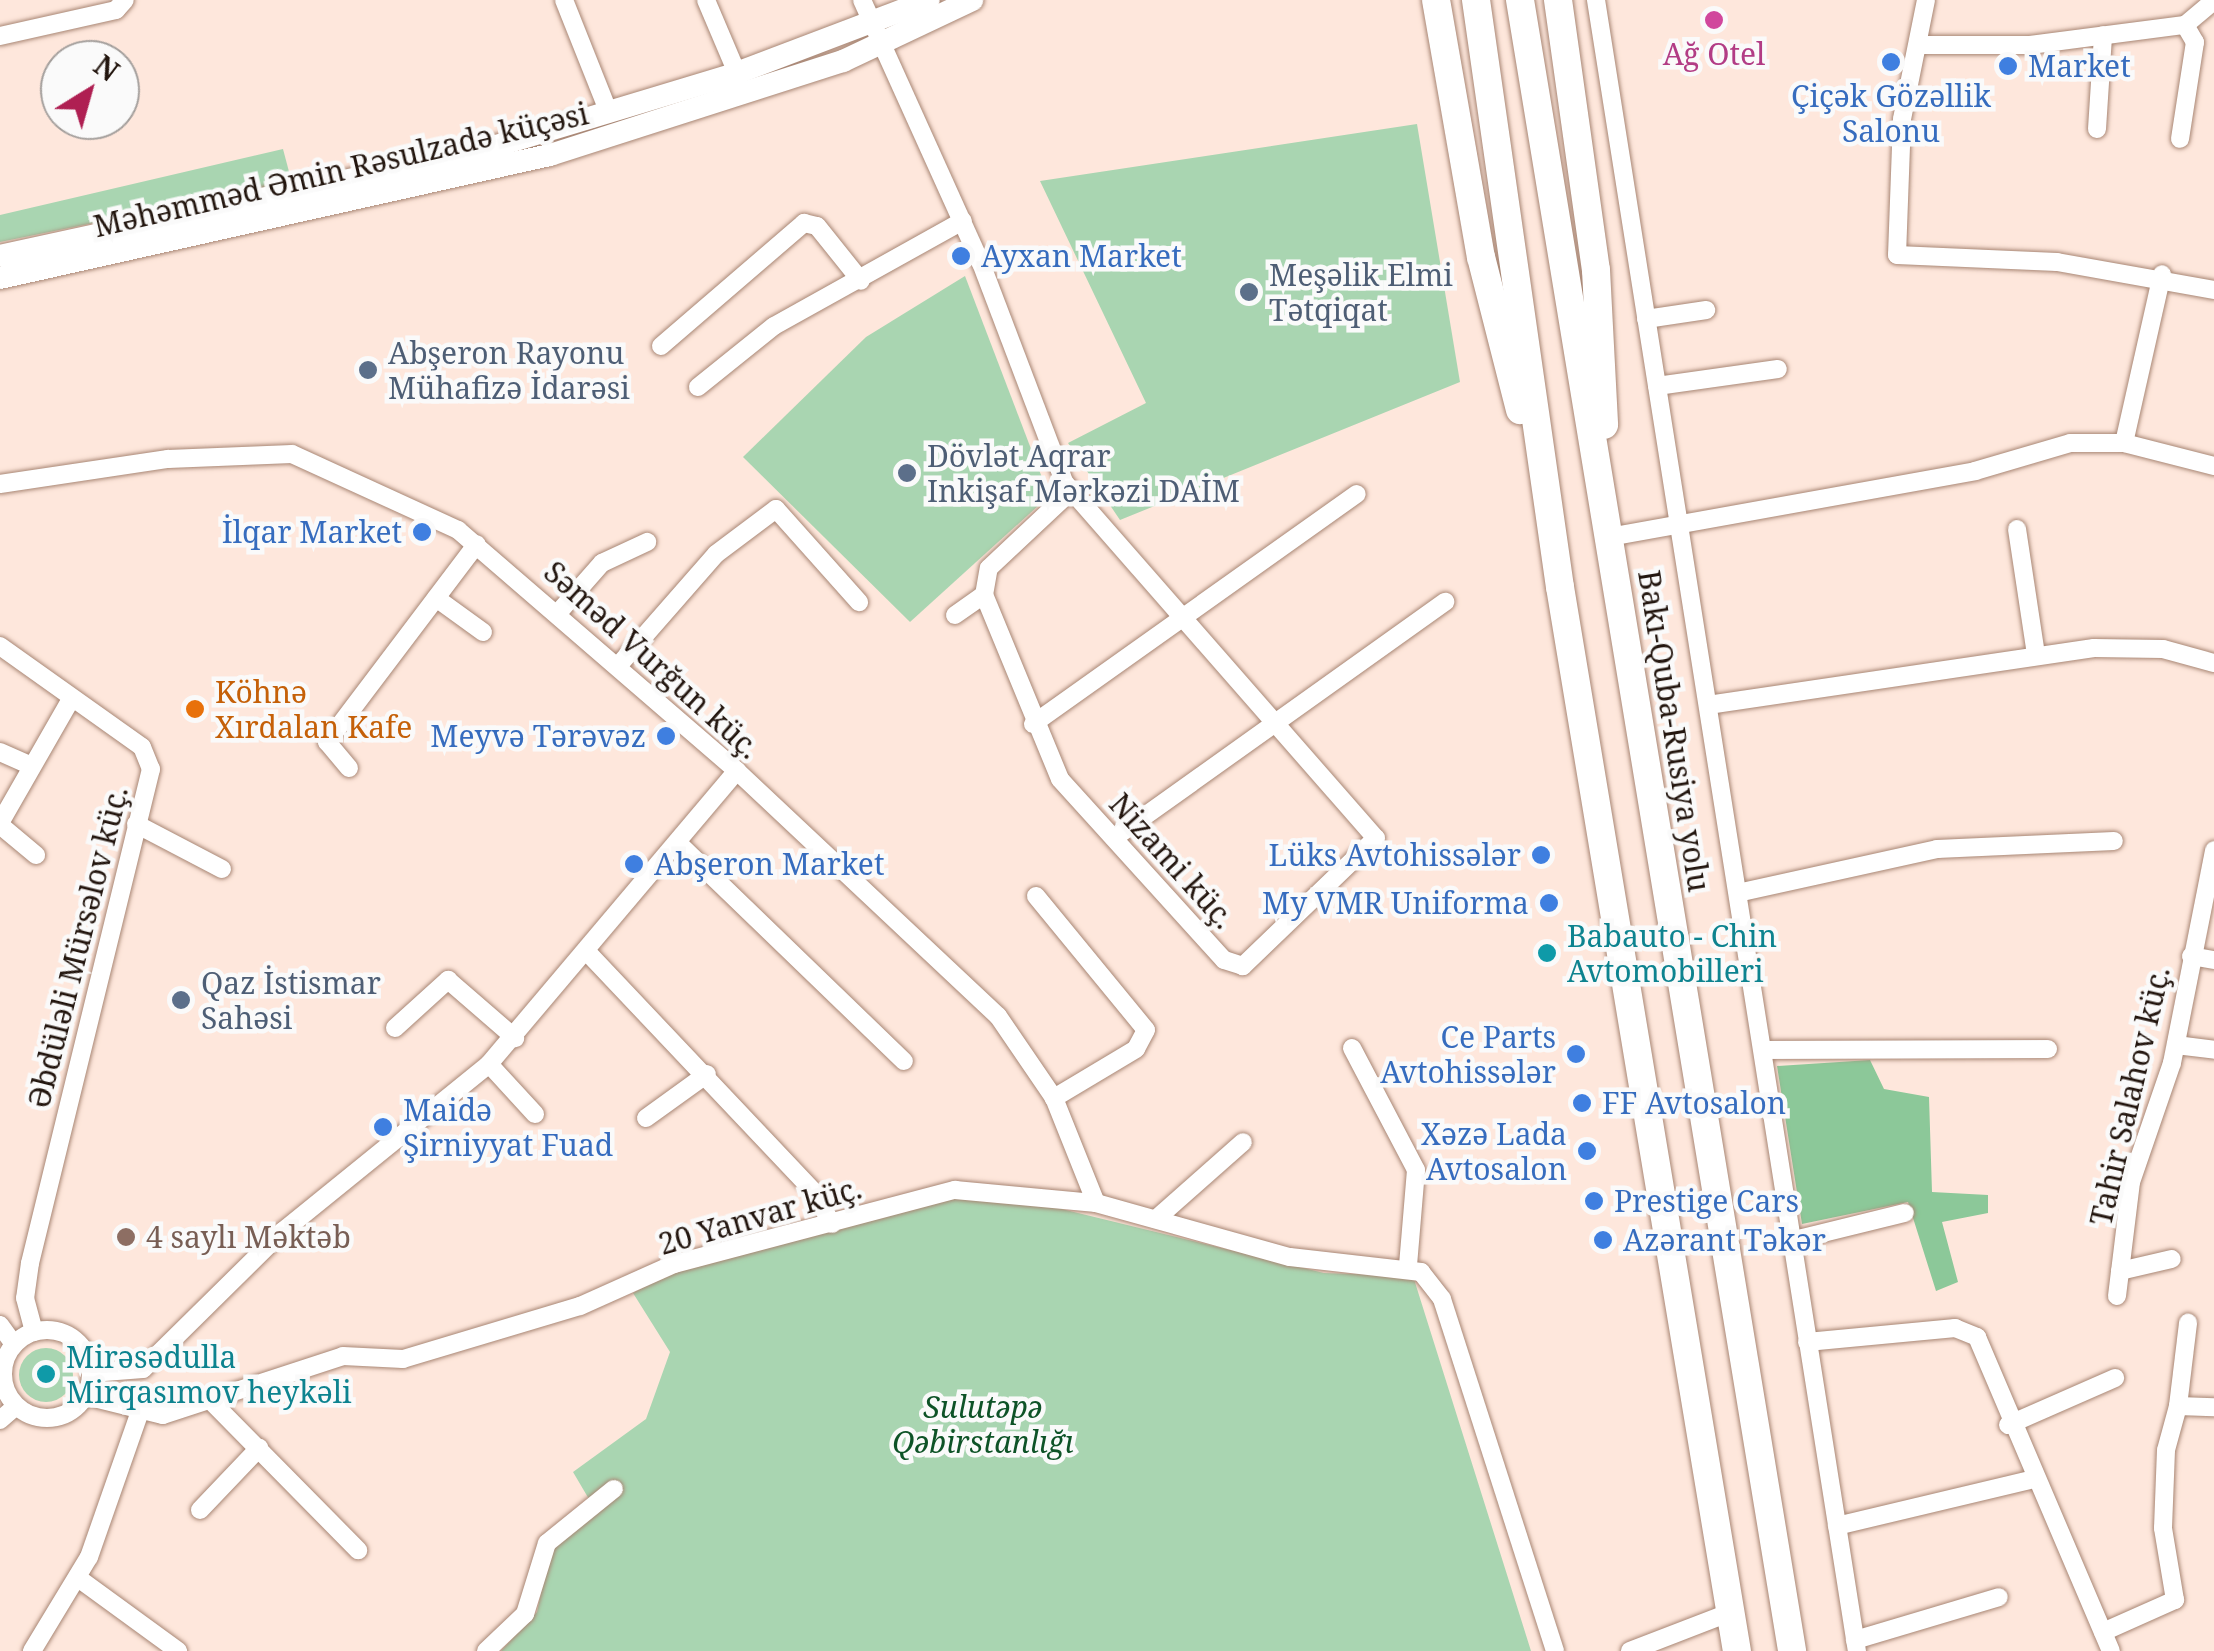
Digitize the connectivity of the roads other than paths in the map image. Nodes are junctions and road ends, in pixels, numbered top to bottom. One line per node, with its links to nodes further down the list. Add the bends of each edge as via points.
1 (126, 0): 16 (street, via 116,10)
2 (564, 0): 21 (street)
3 (706, 0): 20 (street)
4 (862, 0): 17 (street, Nizami küç.)
5 (929, 0): 17 (main road, Məhəmməd Əmin Rəsulzadə küçəsi)
6 (972, 0): 17 (main road, Məhəmməd Əmin Rəsulzadə küçəsi)
7 (1436, 0): 46 (highway, via 1481,258)
8 (1476, 0): 46 (highway)
9 (1520, 0): 43 (highway, Bakı-Quba-Rusiya yolu)
10 (1558, 0): 43 (highway, via 1596,270)
11 (1596, 0): 31 (street)
12 (1926, 0): 19 (street)
13 (2214, 2): 14 (street)
14 (2184, 24): 15 (street); 18 (street)
15 (2103, 35): 19 (street, via 1986,48); 22 (street)
16 (0, 36)
17 (878, 36): 20 (main road, Məhəmməd Əmin Rəsulzadə küçəsi); 24 (street, Nizami küç.); 27 (main road, Məhəmməd Əmin Rəsulzadə küçəsi, via 550,156)
18 (2205, 43): 23 (street)
19 (1918, 45): 26 (street, via 1902,119 1897,255)
20 (738, 73): 21 (main road, Məhəmməd Əmin Rəsulzadə küçəsi)
21 (609, 113): 25 (main road, Məhəmməd Əmin Rəsulzadə küçəsi, via 310,192)
22 (2097, 130)
23 (2180, 138)
24 (963, 221): 28 (street); 39 (street, Nizami küç.)
25 (0, 256)
26 (2162, 274): 29 (street); 36 (street)
27 (0, 278)
28 (860, 281): 32 (street, via 818,226 804,223); 35 (street, via 774,326)
29 (2214, 290)
30 (1706, 310): 31 (street)
31 (1646, 318): 34 (street)
32 (661, 346)
33 (1778, 369): 34 (street)
34 (1656, 386): 41 (street)
35 (698, 387)
36 (2124, 443): 37 (street); 41 (street, via 2070,444 1975,470)
37 (2214, 466)
38 (0, 484): 45 (street, Səməd Vurğun küç., via 168,458 292,454)
39 (1071, 491): 47 (street, via 989,568); 53 (street, Nizami küç.)
40 (1357, 494): 53 (street)
41 (1679, 524): 43 (street); 60 (street)
42 (2017, 530): 56 (street)
43 (1609, 537): 135 (highway, Bakı-Quba-Rusiya yolu)
44 (647, 542): 51 (street, via 602,563)
45 (477, 544): 48 (street); 51 (street, Səməd Vurğun küç.)
46 (1554, 544): 126 (highway)
47 (984, 595): 52 (street); 62 (street, Nizami küç.)
48 (436, 598): 54 (street); 65 (street, via 327,742)
49 (859, 602): 58 (street, via 776,510 716,554)
50 (1445, 602): 61 (street)
51 (558, 614): 58 (street, Səməd Vurğun küç.)
52 (955, 615)
53 (1182, 615): 61 (street, Nizami küç.); 62 (street)
54 (482, 632)
55 (0, 646): 59 (street, Əbdüləli Mürsəlov küç.)
56 (2036, 654): 57 (street, via 2163,649); 60 (street)
57 (2214, 663)
58 (618, 666): 66 (street, Səməd Vurğun küç.)
59 (71, 699): 64 (street); 68 (street, Əbdüləli Mürsəlov küç., via 149,759)
60 (1708, 706): 75 (street)
61 (1272, 722): 69 (street); 69 (street, Nizami küç., via 1376,838 1243,966 1224,960)
62 (1034, 724): 69 (street, Nizami küç., via 1060,779)
63 (0, 752): 64 (street)
64 (31, 766): 67 (street)
65 (349, 768)
66 (737, 771): 71 (street); 90 (street, Səməd Vurğun küç., via 953,969 1019,1041)
67 (0, 824): 73 (street)
68 (136, 824): 74 (street); 105 (street, Əbdüləli Mürsəlov küç., via 30,1263)
69 (1114, 838)
70 (2114, 841): 75 (street, via 1936,849)
71 (678, 842): 77 (street); 87 (street)
72 (2214, 850): 78 (street, Tahir Salahov küç.)
73 (36, 855)
74 (222, 868)
75 (1742, 892): 85 (street)
76 (1036, 896): 90 (street, via 1146,1030 1136,1050)
77 (590, 955): 81 (street); 89 (street)
78 (2190, 956): 79 (street); 82 (street, Tahir Salahov küç.)
79 (2214, 960)
80 (394, 1028): 81 (street, via 448,980)
81 (515, 1038): 88 (street)
82 (2176, 1046): 86 (street); 101 (street, Tahir Salahov küç., via 2131,1182)
83 (1352, 1048): 100 (street, via 1416,1170)
84 (2048, 1049): 85 (street)
85 (1767, 1050): 98 (street)
86 (2214, 1050)
87 (904, 1061)
88 (489, 1064): 91 (street); 108 (street, via 283,1230 144,1369)
89 (707, 1074): 92 (street); 97 (street, via 813,1191)
90 (1054, 1098): 94 (street, Səməd Vurğun küç.)
91 (535, 1114)
92 (646, 1118)
93 (1243, 1142): 96 (street)
94 (1096, 1203): 96 (street, 20 Yanvar küç.); 97 (street, 20 Yanvar küç., via 970,1188)
95 (1904, 1212): 98 (street)
96 (1156, 1219): 100 (street, 20 Yanvar küç., via 1290,1257)
97 (832, 1224): 111 (street, 20 Yanvar küç., via 674,1264 580,1306 403,1359 343,1356)
98 (1794, 1240): 106 (street)
99 (2172, 1259): 101 (street)
100 (1408, 1266): 132 (street, via 1442,1299)
101 (2120, 1271): 102 (street, Tahir Salahov küç.)
102 (2118, 1296)
103 (2188, 1323): 113 (street)
104 (0, 1325): 107 (street)
105 (34, 1332): 107 (street); 108 (street, via 68,1335)
106 (1806, 1342): 117 (street, via 1968,1331 1984,1349); 122 (street)
107 (14, 1344): 112 (street, via 2,1375)
108 (91, 1373): 110 (street)
109 (2115, 1378): 117 (street)
110 (86, 1396): 112 (street, via 60,1417); 115 (street)
111 (208, 1398): 115 (street, 20 Yanvar küç.); 118 (street)
112 (16, 1406): 116 (street)
113 (2178, 1406): 114 (street); 127 (street, via 2162,1488 2175,1600)
114 (2214, 1407)
115 (139, 1414): 124 (street)
116 (0, 1420)
117 (2008, 1424): 119 (street)
118 (259, 1448): 121 (street); 123 (street)
119 (2030, 1480): 122 (street); 127 (street)
120 (614, 1489): 131 (street, via 547,1543 525,1614)
121 (200, 1510)
122 (1838, 1526): 128 (street)
123 (358, 1550)
124 (78, 1578): 129 (street); 130 (street)
125 (2000, 1596): 128 (street)
126 (1731, 1612): 133 (street); 134 (highway)
127 (2103, 1632): 136 (street)
128 (1856, 1645)
129 (32, 1651)
130 (178, 1651)
131 (486, 1651)
132 (1555, 1651)
133 (1630, 1651)
134 (1738, 1651)
135 (1792, 1651)
136 (2111, 1651)

